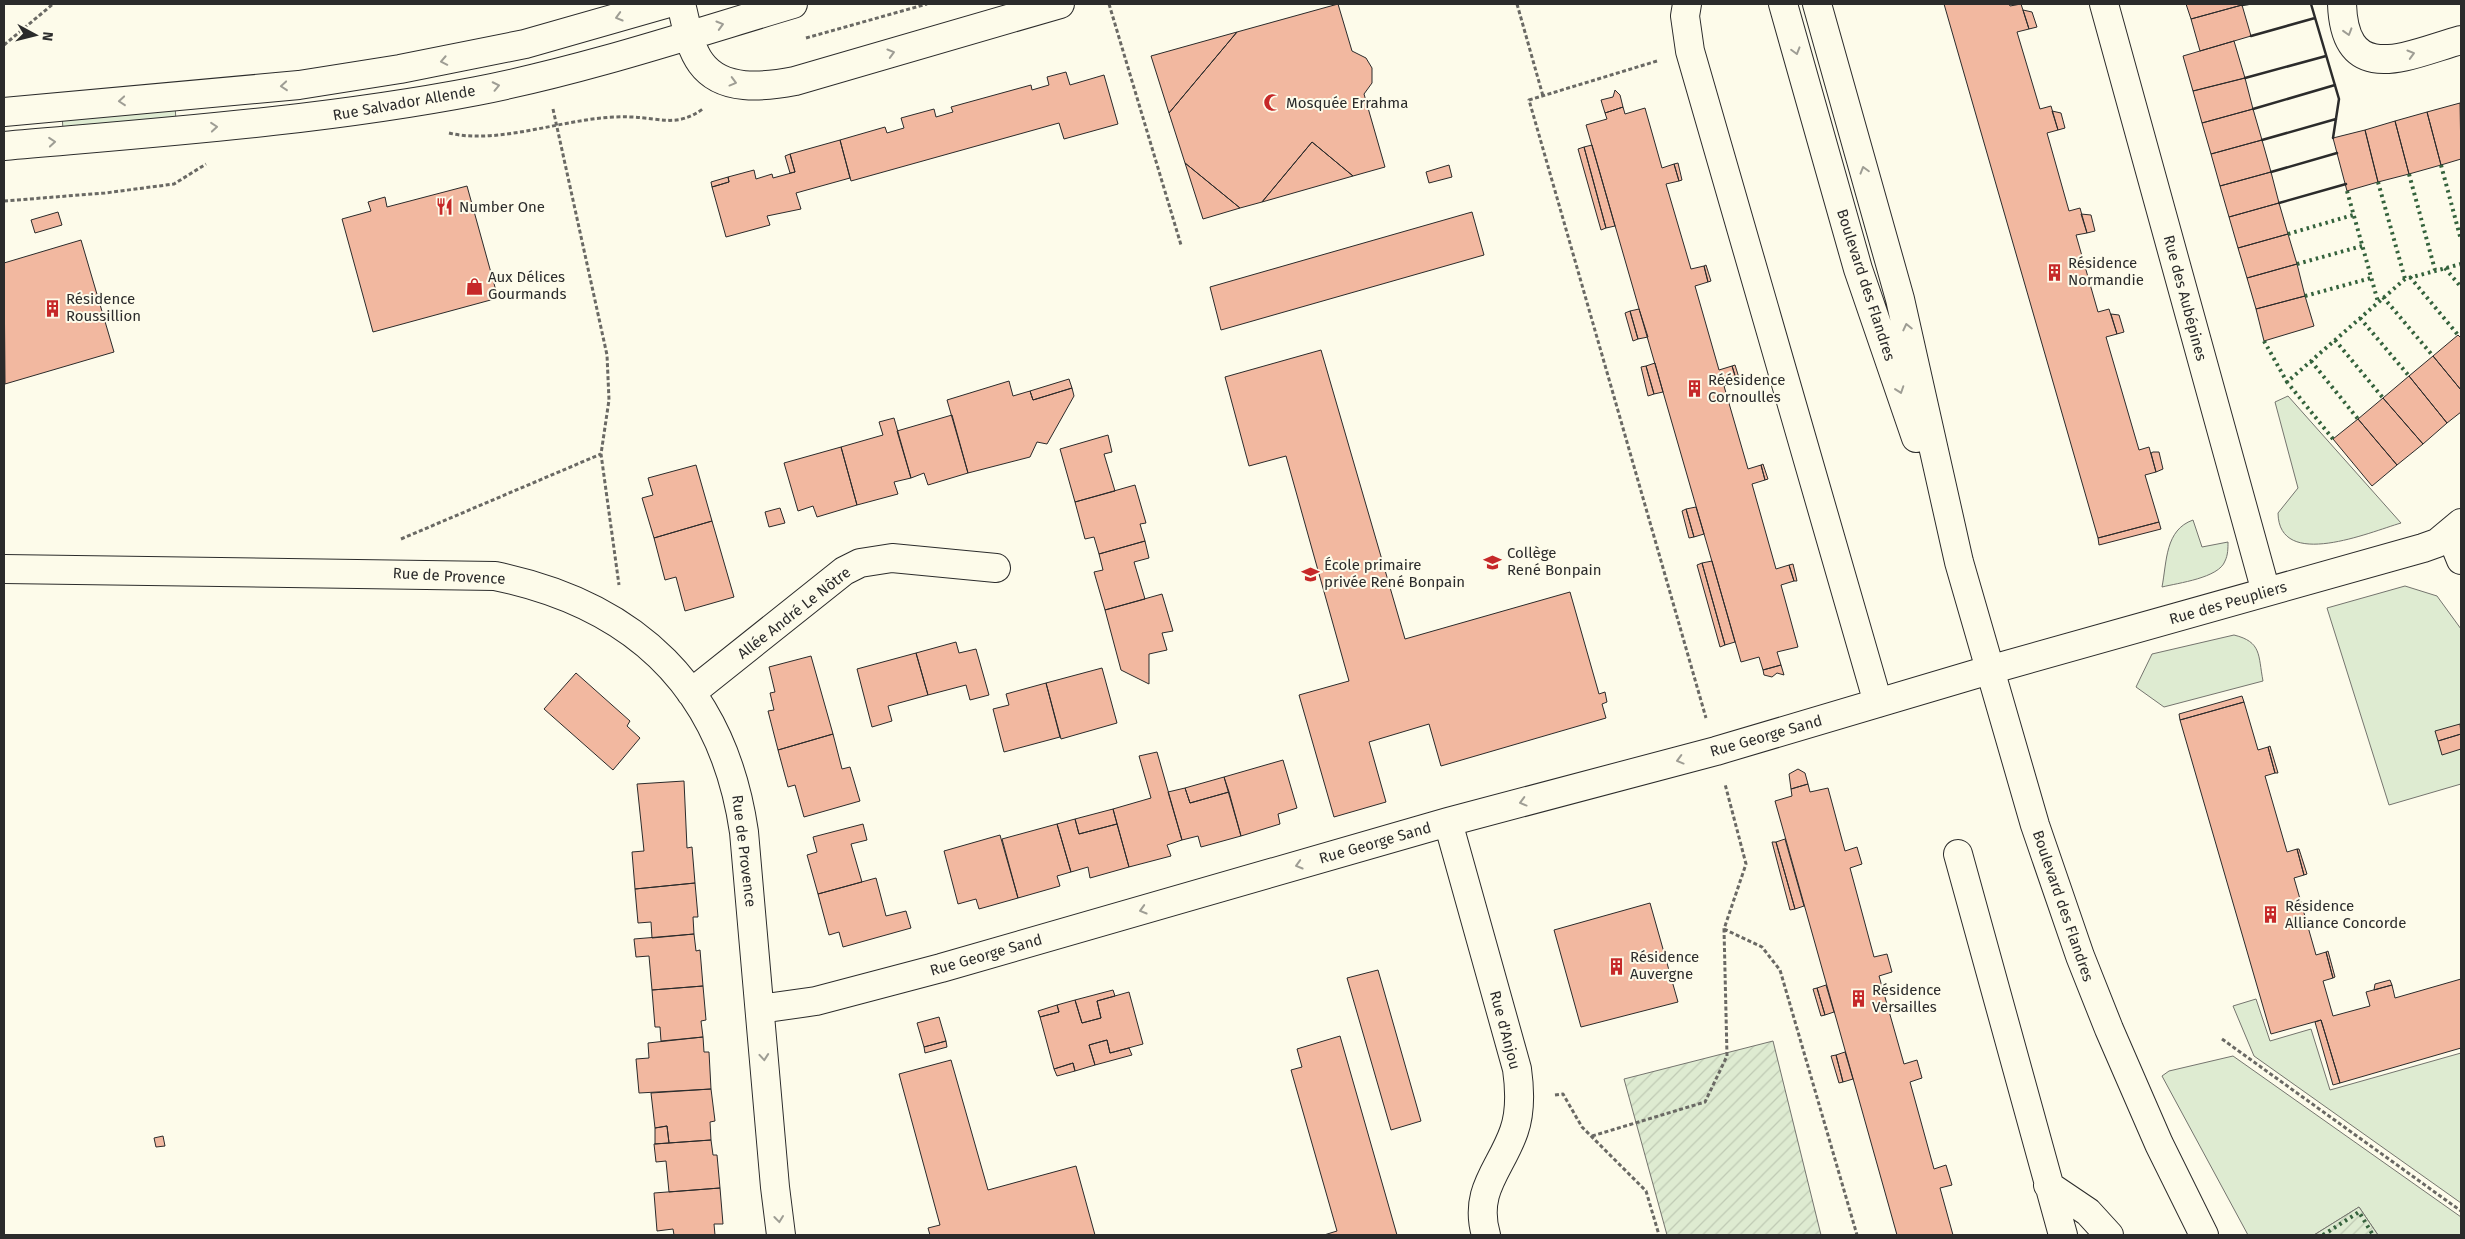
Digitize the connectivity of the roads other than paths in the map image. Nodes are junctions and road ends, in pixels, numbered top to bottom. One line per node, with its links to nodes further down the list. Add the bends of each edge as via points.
1 (681, 4): 10 (street)
2 (793, 4): 10 (street, Rue Salvador Allende, one-way to 2)
3 (1060, 4): 10 (street, one-way to 3, via 696,55 710,73 737,84 760,86 795,81)
4 (1687, 4): 23 (street, via 1685,16 1690,51)
5 (1783, 4): 17 (street, Boulevard des Flandres, one-way to 17, via 1858,269)
6 (1817, 4): 17 (street, Boulevard des Flandres, one-way to 6, via 1900,299)
7 (2104, 4): 20 (street, Rue des Aubépines)
8 (2342, 4): 11 (street, one-way to 11, via 2356,51 2371,58 2390,60)
9 (651, 6): 12 (street); 13 (street, one-way to 13, via 518,45 391,71 299,85)
10 (690, 34): 12 (street, Rue Salvador Allende)
11 (2461, 40)
12 (654, 44): 14 (street, Rue Salvador Allende, one-way to 12, via 341,114 544,76)
13 (4, 112)
14 (4, 146)
15 (2456, 528): 16 (street); 20 (street, Rue des Peupliers, via 2437,543 2423,548)
16 (2461, 560)
17 (1958, 562): 21 (street, Boulevard des Flandres)
18 (996, 568): 22 (street, Allée André Le Nôtre, via 892,558 860,563 844,571)
19 (4, 569): 22 (street, Rue de Provence, via 495,576 560,593 618,623 658,656)
20 (2266, 592): 21 (street, Rue des Peupliers)
21 (1989, 670): 23 (street, Rue George Sand); 32 (street, Boulevard des Flandres, via 2038,834 2080,956 2142,1108)
22 (691, 693): 26 (street, Rue de Provence, via 717,734 739,803)
23 (1878, 703): 24 (street, Rue George Sand, one-way to 24, via 1716,751)
24 (1448, 822): 26 (street, Rue George Sand, one-way to 26, via 922,973 816,1001); 29 (street, Rue d'Anjou, via 1517,1069 1519,1100 1514,1132 1485,1192)
25 (1958, 854): 27 (street)
26 (760, 1009): 28 (street, Rue de Provence, one-way to 28)
27 (2048, 1185): 30 (street); 31 (street, via 2088,1212)
28 (781, 1235)
29 (1486, 1235)
30 (2063, 1235)
31 (2108, 1235)
32 (2204, 1235)

